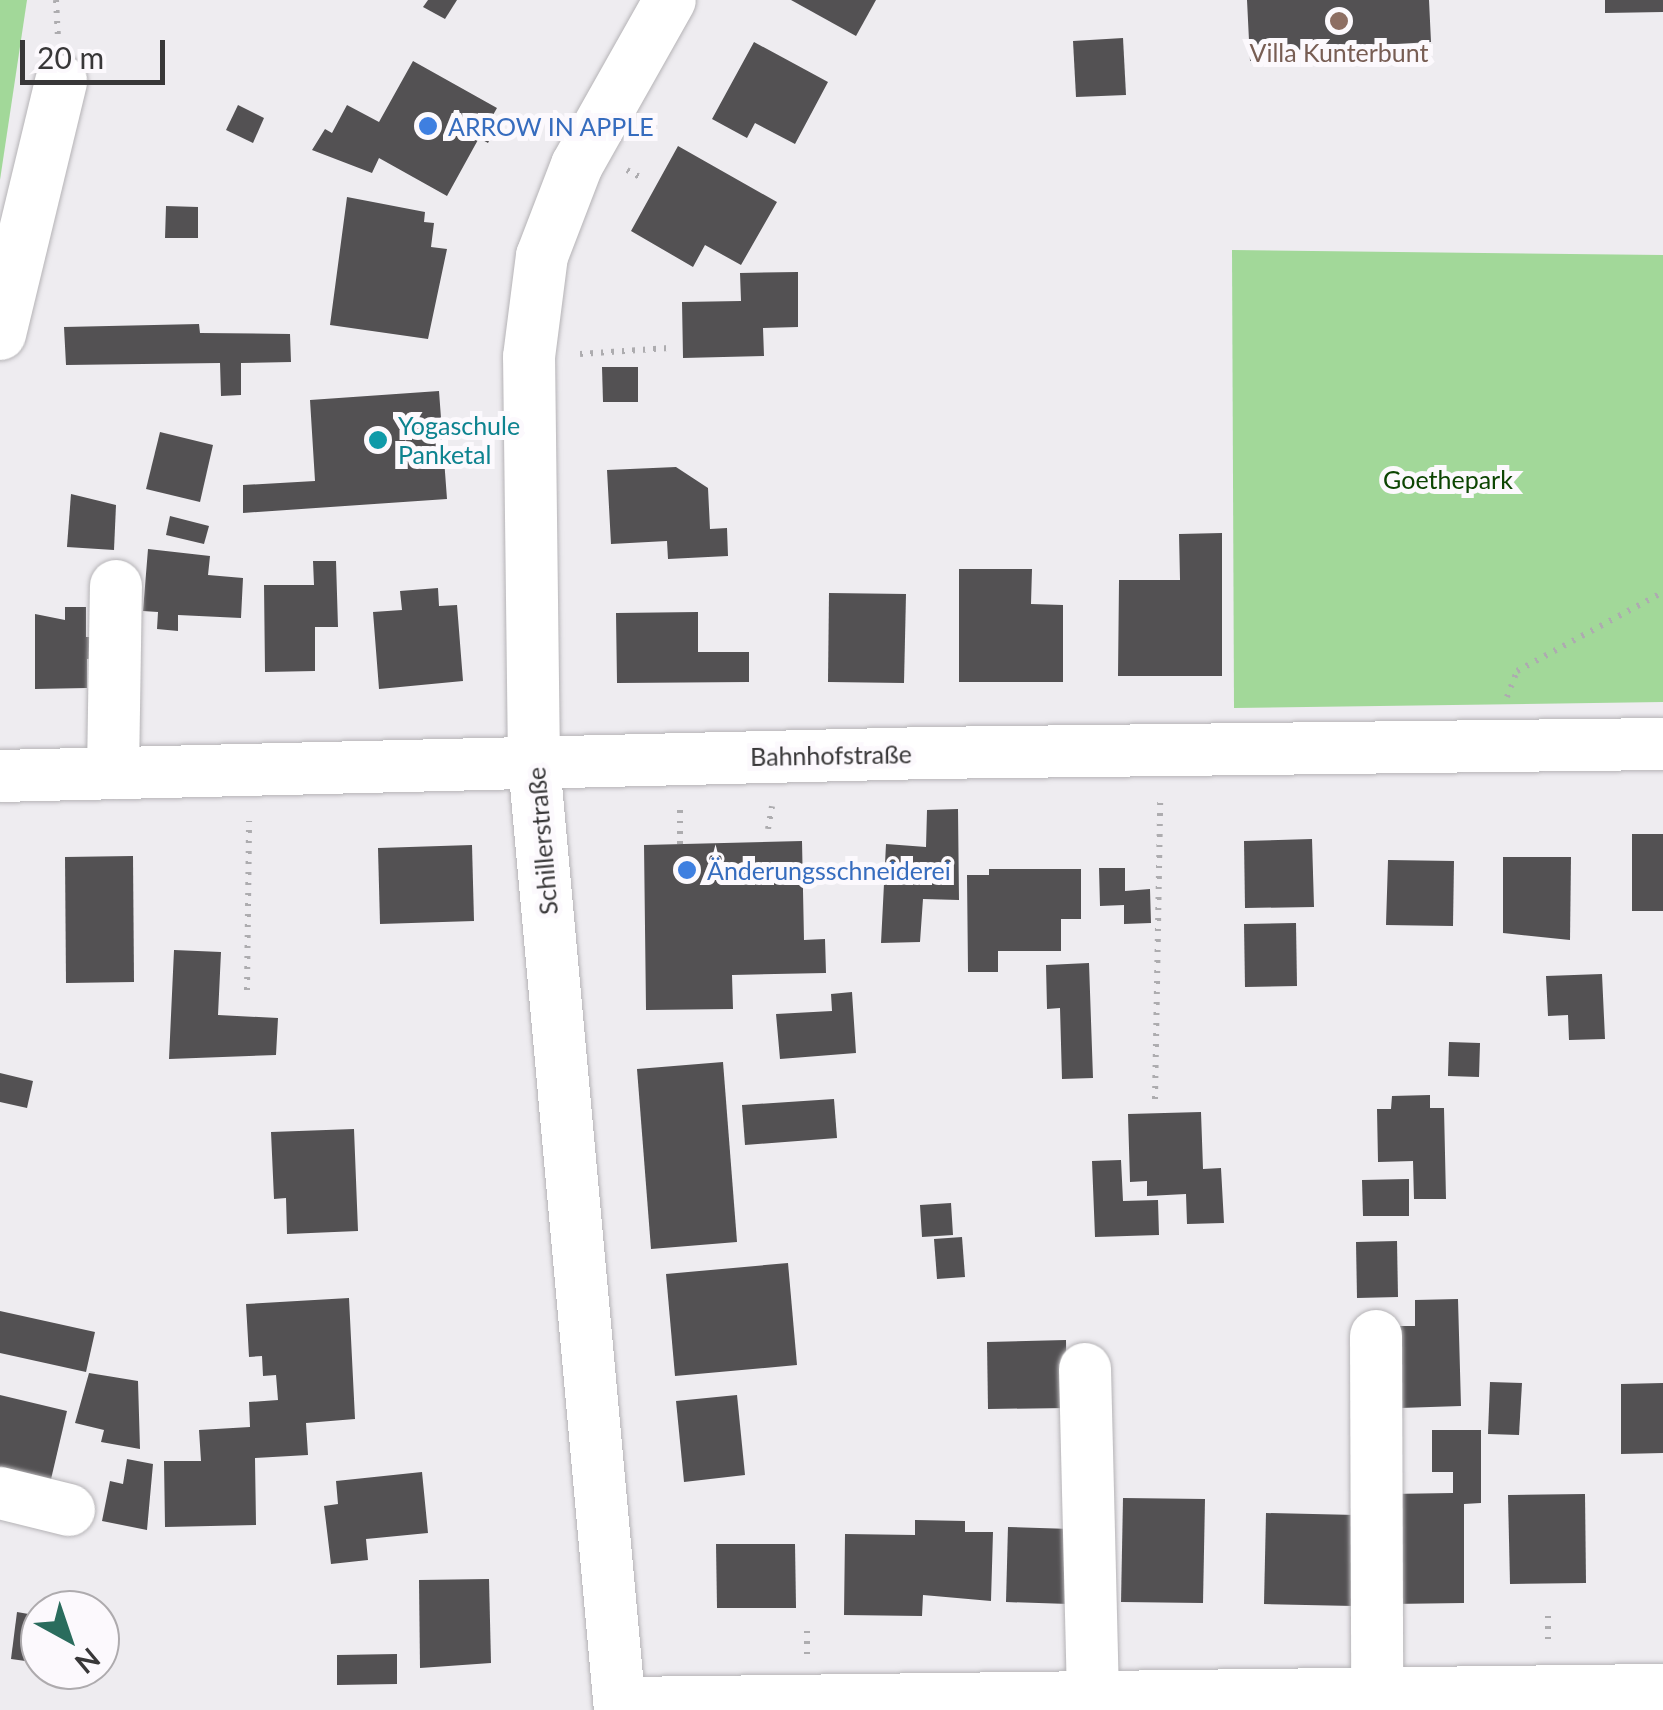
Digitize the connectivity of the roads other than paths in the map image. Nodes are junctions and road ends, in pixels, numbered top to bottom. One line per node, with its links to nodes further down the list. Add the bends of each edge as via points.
1 (670, 0): 6 (street, Schillerstraße, via 577,166 542,256 529,358)
2 (61, 81): 3 (street)
3 (0, 334)
4 (116, 586): 7 (street)
5 (1663, 744): 6 (street, Bahnhofstraße)
6 (534, 763): 7 (street, Bahnhofstraße); 16 (street, Schillerstraße)
7 (112, 773): 8 (street, Bahnhofstraße)
8 (0, 776)
9 (1376, 1336): 14 (street)
10 (1085, 1369): 15 (street)
11 (0, 1493): 12 (street)
12 (69, 1510)
13 (1663, 1690): 14 (street)
14 (1377, 1693): 15 (street)
15 (1093, 1697): 16 (street)
16 (621, 1706)

